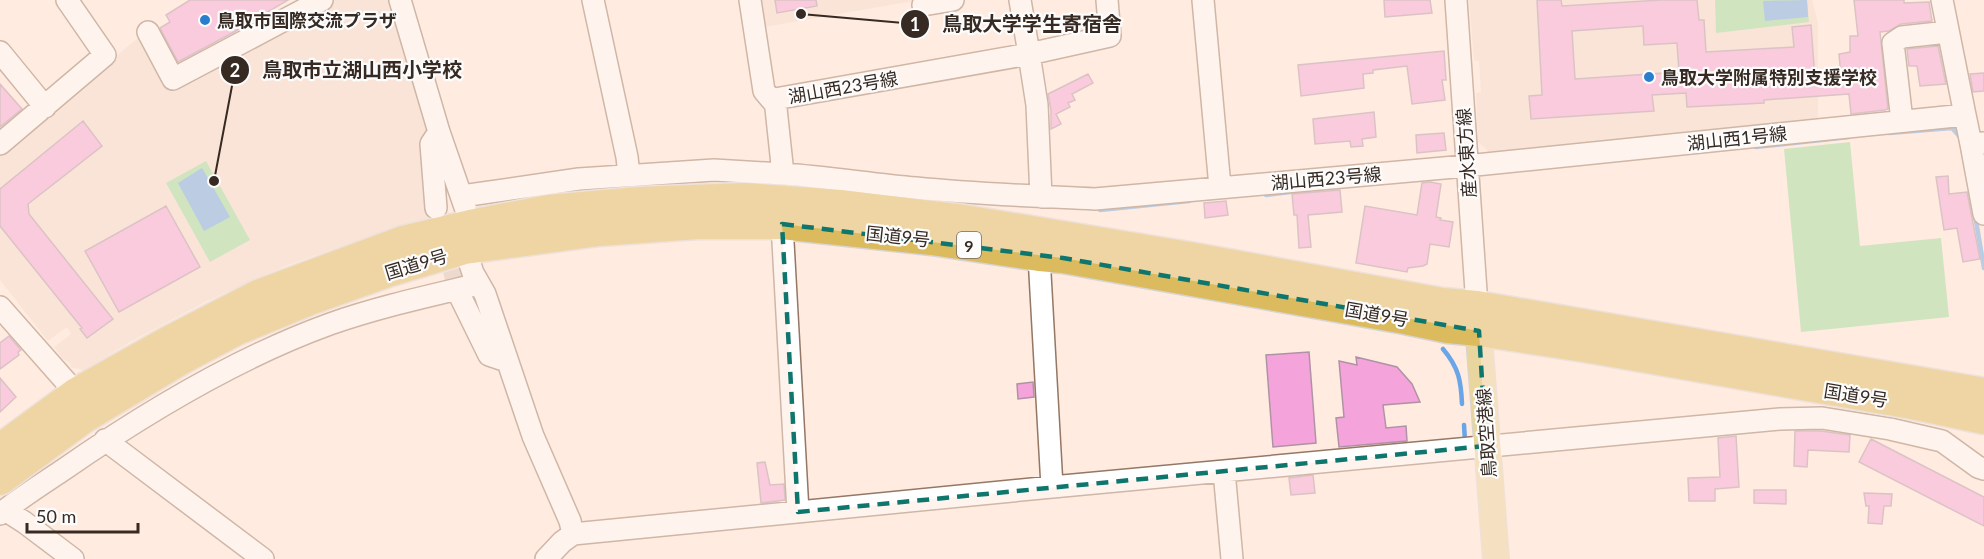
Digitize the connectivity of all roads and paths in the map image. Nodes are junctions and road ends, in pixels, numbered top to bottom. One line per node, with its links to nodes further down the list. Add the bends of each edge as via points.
1 (68, 0): 18 (street, via 105,55)
2 (322, 0): 13 (street, via 173,79)
3 (400, 0): 21 (street)
4 (593, 0): 26 (street)
5 (750, 0): 17 (street, via 764,91)
6 (953, 0): 12 (street)
7 (1020, 0): 16 (street)
8 (1107, 0): 16 (street, via 1110,36)
9 (1203, 0): 27 (street)
10 (1456, 0): 24 (street, 産水東方線)
11 (1942, 0): 14 (street)
12 (923, 5)
13 (148, 32)
14 (1948, 32): 19 (street); 20 (street, via 1902,37 1893,43)
15 (0, 52): 18 (street)
16 (1029, 54): 17 (street, 湖山西23号線, via 775,99); 29 (street, via 1037,105)
17 (776, 105): 25 (street, 湖山西23号線)
18 (45, 107): 23 (street)
19 (1965, 115): 20 (street, 湖山西1号線); 22 (street)
20 (1902, 121): 24 (street, 湖山西1号線)
21 (439, 132): 28 (street); 30 (street, via 431,144)
22 (1978, 143): 31 (street)
23 (0, 144)
24 (1466, 166): 27 (street, 湖山西23号線); 38 (street, 産水東方線)
25 (783, 174): 26 (street, via 714,170); 29 (street, 湖山西23号線)
26 (629, 176): 28 (street)
27 (1220, 187): 29 (street, 湖山西23号線, via 1095,199)
28 (462, 196): 33 (street)
29 (1041, 197)
30 (436, 208)
31 (1984, 214)
32 (782, 224): 33 (highway, 国道9号 / 9, via 698,224); 34 (highway, 国道9号 / 9); 51 (street)
33 (468, 237): 35 (street, via 473,273); 38 (highway, 国道9号 / 9, via 548,210 639,202 745,198 840,205 964,220 1194,258 1442,303); 40 (highway, 国道9号 / 9, via 403,241 258,295); 48 (highway, 国道9号 / 9, via 237,330 182,358 84,418)
34 (1039, 256): 38 (highway, 国道9号 / 9, via 1448,328); 49 (street)
35 (479, 284): 39 (street); 43 (street, via 328,325 209,379)
36 (461, 298): 39 (street, via 489,355)
37 (0, 307): 40 (street)
38 (1478, 319): 41 (highway, 国道9号 / 9); 42 (highway, 国道9号 / 9); 44 (main road, 鳥取空港線)
39 (507, 362): 52 (street)
40 (76, 393): 45 (highway, 国道9号 / 9)
41 (1984, 393)
42 (1984, 418)
43 (105, 440): 50 (street); 54 (street)
44 (1486, 446): 46 (street, via 1822,418 1942,441); 47 (street); 57 (main road, 鳥取空港線)
45 (0, 449)
46 (1984, 469)
47 (1224, 471): 49 (street); 56 (street)
48 (0, 480)
49 (1053, 487): 51 (street)
50 (2, 512): 53 (street, via 24,522)
51 (798, 512): 52 (street)
52 (573, 534): 55 (street)
53 (73, 559)
54 (263, 559)
55 (546, 559)
56 (1232, 559)
57 (1496, 559)

